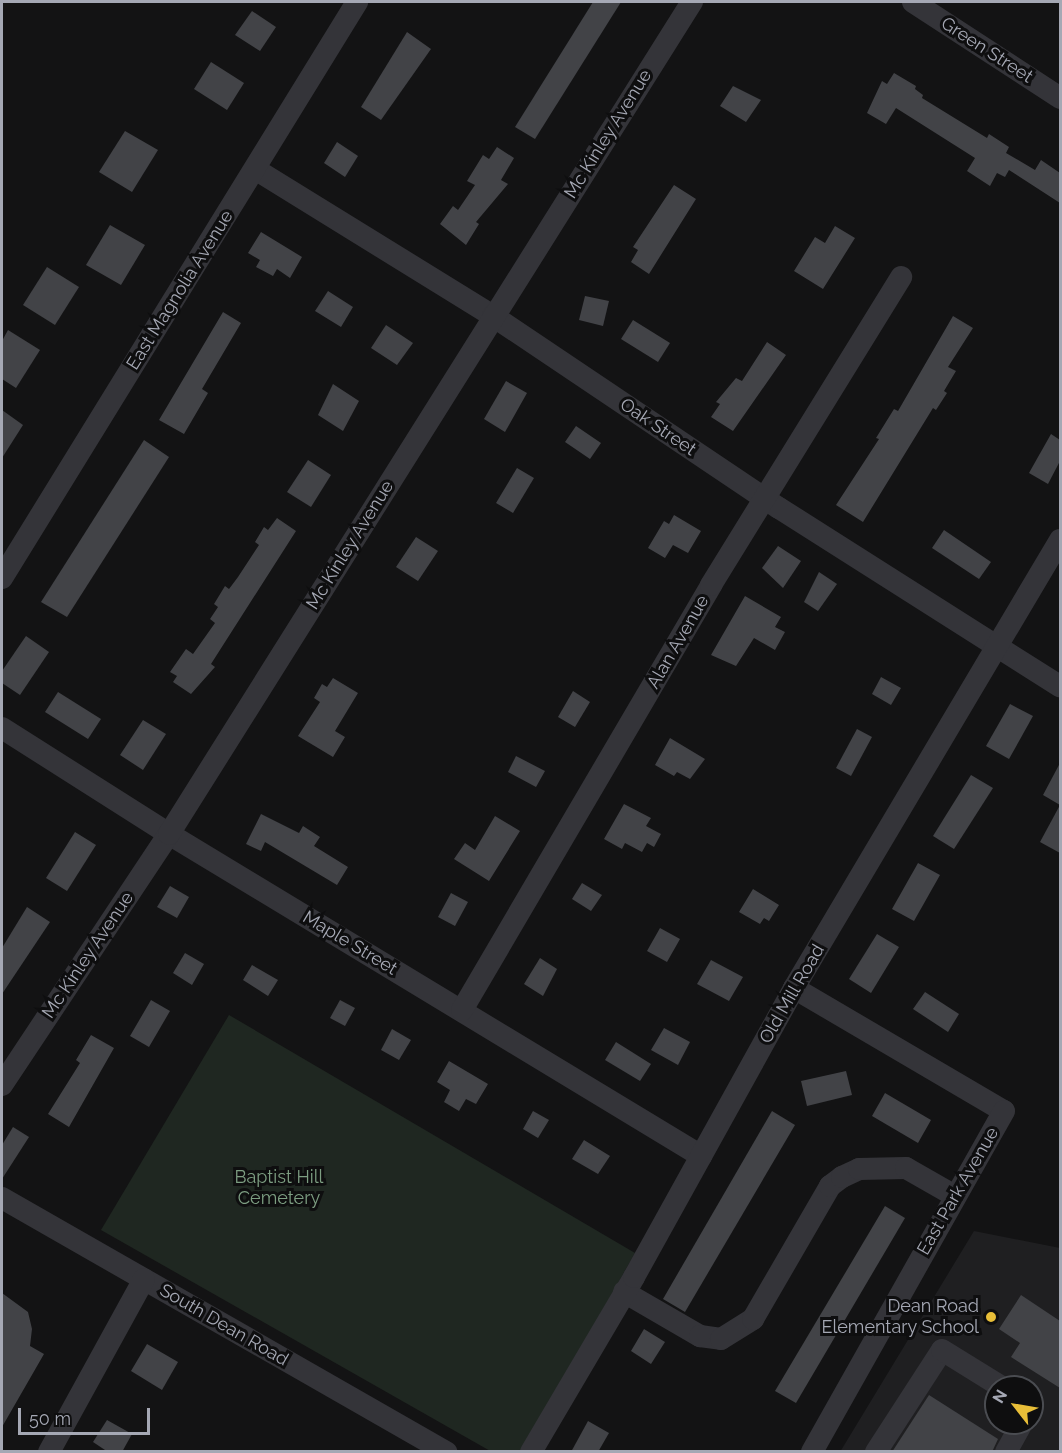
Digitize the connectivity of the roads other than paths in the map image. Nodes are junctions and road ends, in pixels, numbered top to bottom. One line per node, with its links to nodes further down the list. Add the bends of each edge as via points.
1 (357, 2): 5 (street, East Magnolia Avenue)
2 (692, 2): 7 (street, Mc Kinley Avenue)
3 (913, 2): 4 (street, Green Street)
4 (1060, 98)
5 (255, 169): 7 (street, Oak Street); 10 (street, East Magnolia Avenue)
6 (901, 277): 8 (street, Alan Avenue)
7 (493, 316): 8 (street, Oak Street); 14 (street, Mc Kinley Avenue)
8 (766, 499): 11 (street, Oak Street); 16 (street, Alan Avenue)
9 (1060, 540): 11 (street, Old Mill Road)
10 (2, 578)
11 (995, 646): 12 (street, Oak Street); 15 (street, Old Mill Road)
12 (1060, 686)
13 (2, 728): 14 (street, Maple Street)
14 (169, 834): 16 (street, Maple Street); 17 (street, Mc Kinley Avenue)
15 (794, 988): 18 (street, Old Mill Road); 19 (street, East Park Avenue, via 1004,1111)
16 (462, 1010): 18 (street, Maple Street)
17 (2, 1085)
18 (701, 1156): 22 (street, Old Mill Road)
19 (955, 1196): 22 (street, via 906,1168 859,1169 842,1177 830,1186 753,1319 721,1339 699,1336); 28 (street, East Park Avenue)
20 (2, 1198): 21 (street, South Dean Road)
21 (144, 1280): 25 (street); 26 (street, South Dean Road)
22 (624, 1292): 27 (street, Old Mill Road)
23 (984, 1376): 29 (street, via 942,1350)
24 (1015, 1435): 30 (street)
25 (49, 1452)
26 (446, 1452)
27 (531, 1452)
28 (812, 1452)
29 (876, 1452)
30 (1006, 1452)

